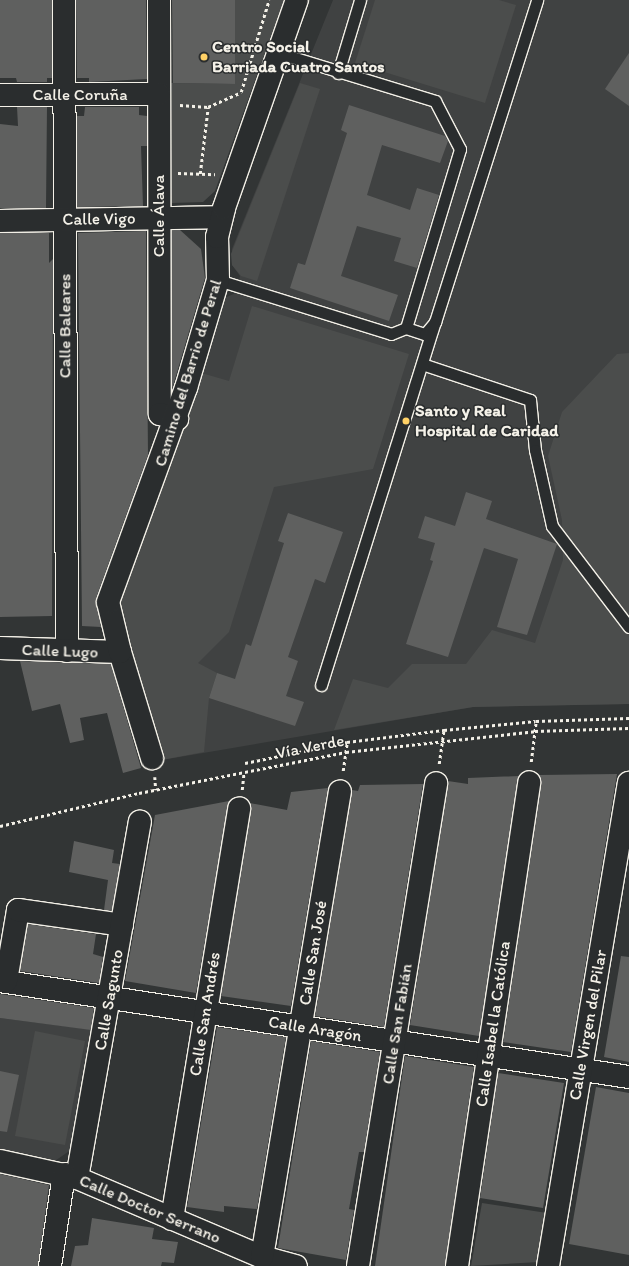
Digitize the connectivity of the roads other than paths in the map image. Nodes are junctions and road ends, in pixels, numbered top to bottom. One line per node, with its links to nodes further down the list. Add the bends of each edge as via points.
1 (64, 0): 9 (street, Calle Baleares)
2 (159, 0): 10 (street, Calle Álava)
3 (297, 0): 6 (street, Camino del Barrio de Peral)
4 (360, 0): 7 (lane)
5 (537, 0): 16 (lane)
6 (279, 53): 7 (lane); 11 (street, Camino del Barrio de Peral)
7 (338, 73): 17 (lane, via 435,101 460,149)
8 (0, 95): 9 (street, Calle Coruña)
9 (64, 95): 10 (street, Calle Coruña); 13 (street, Calle Baleares)
10 (165, 99): 12 (street, Calle Álava)
11 (221, 217): 12 (street, Calle Vigo); 15 (street, Camino del Barrio de Peral, via 217,237)
12 (159, 218): 13 (street, Calle Vigo); 19 (street, Calle Álava, via 160,414)
13 (65, 220): 14 (street, Calle Vigo); 22 (street, Calle Baleares)
14 (0, 221)
15 (218, 280): 17 (lane, via 391,334); 19 (street, Camino del Barrio de Peral)
16 (435, 322): 17 (lane, via 425,334); 18 (lane)
17 (406, 328)
18 (422, 364): 20 (lane, via 530,400 535,450 552,526); 24 (lane)
19 (177, 419): 23 (street, Camino del Barrio de Peral, via 108,602)
20 (629, 628)
21 (0, 648): 22 (street, Calle Lugo)
22 (67, 651): 23 (street, Calle Lugo)
23 (120, 652): 25 (street, Camino del Barrio de Peral)
24 (321, 685)
25 (152, 758)
26 (529, 782): 39 (street, Calle Isabel la Católica)
27 (436, 783): 38 (street, Calle San Fabián)
28 (629, 783): 31 (street, Calle Virgen del Pilar)
29 (340, 791): 37 (street, Calle San José)
30 (239, 808): 36 (street, Calle San Andrés)
31 (627, 811): 40 (street, Calle Virgen del Pilar)
32 (140, 822): 33 (street, Calle Sagunto)
33 (122, 925): 34 (street, via 18,910); 35 (street, Calle Sagunto)
34 (3, 981): 35 (street, Calle Aragón)
35 (109, 997): 36 (street, Calle Aragón); 43 (street, Calle Sagunto)
36 (206, 1012): 37 (street, Calle Aragón); 44 (street, Calle San Andrés)
37 (301, 1026): 38 (street, Calle Aragón); 45 (street, Calle San José)
38 (394, 1041): 39 (street, Calle Aragón); 48 (street, Calle San Fabián)
39 (488, 1055): 40 (street, Calle Aragón); 49 (street, Calle Isabel la Católica)
40 (581, 1070): 41 (street, Calle Aragón); 50 (street, Calle Virgen del Pilar)
41 (629, 1077)
42 (0, 1161): 43 (street, Calle Doctor Serrano)
43 (71, 1176): 44 (street, Calle Doctor Serrano); 46 (street, Calle Sagunto)
44 (172, 1219): 45 (street, Calle Doctor Serrano)
45 (262, 1257): 47 (street, Calle Doctor Serrano)
46 (50, 1266)
47 (296, 1266)
48 (358, 1266)
49 (457, 1266)
50 (548, 1266)

